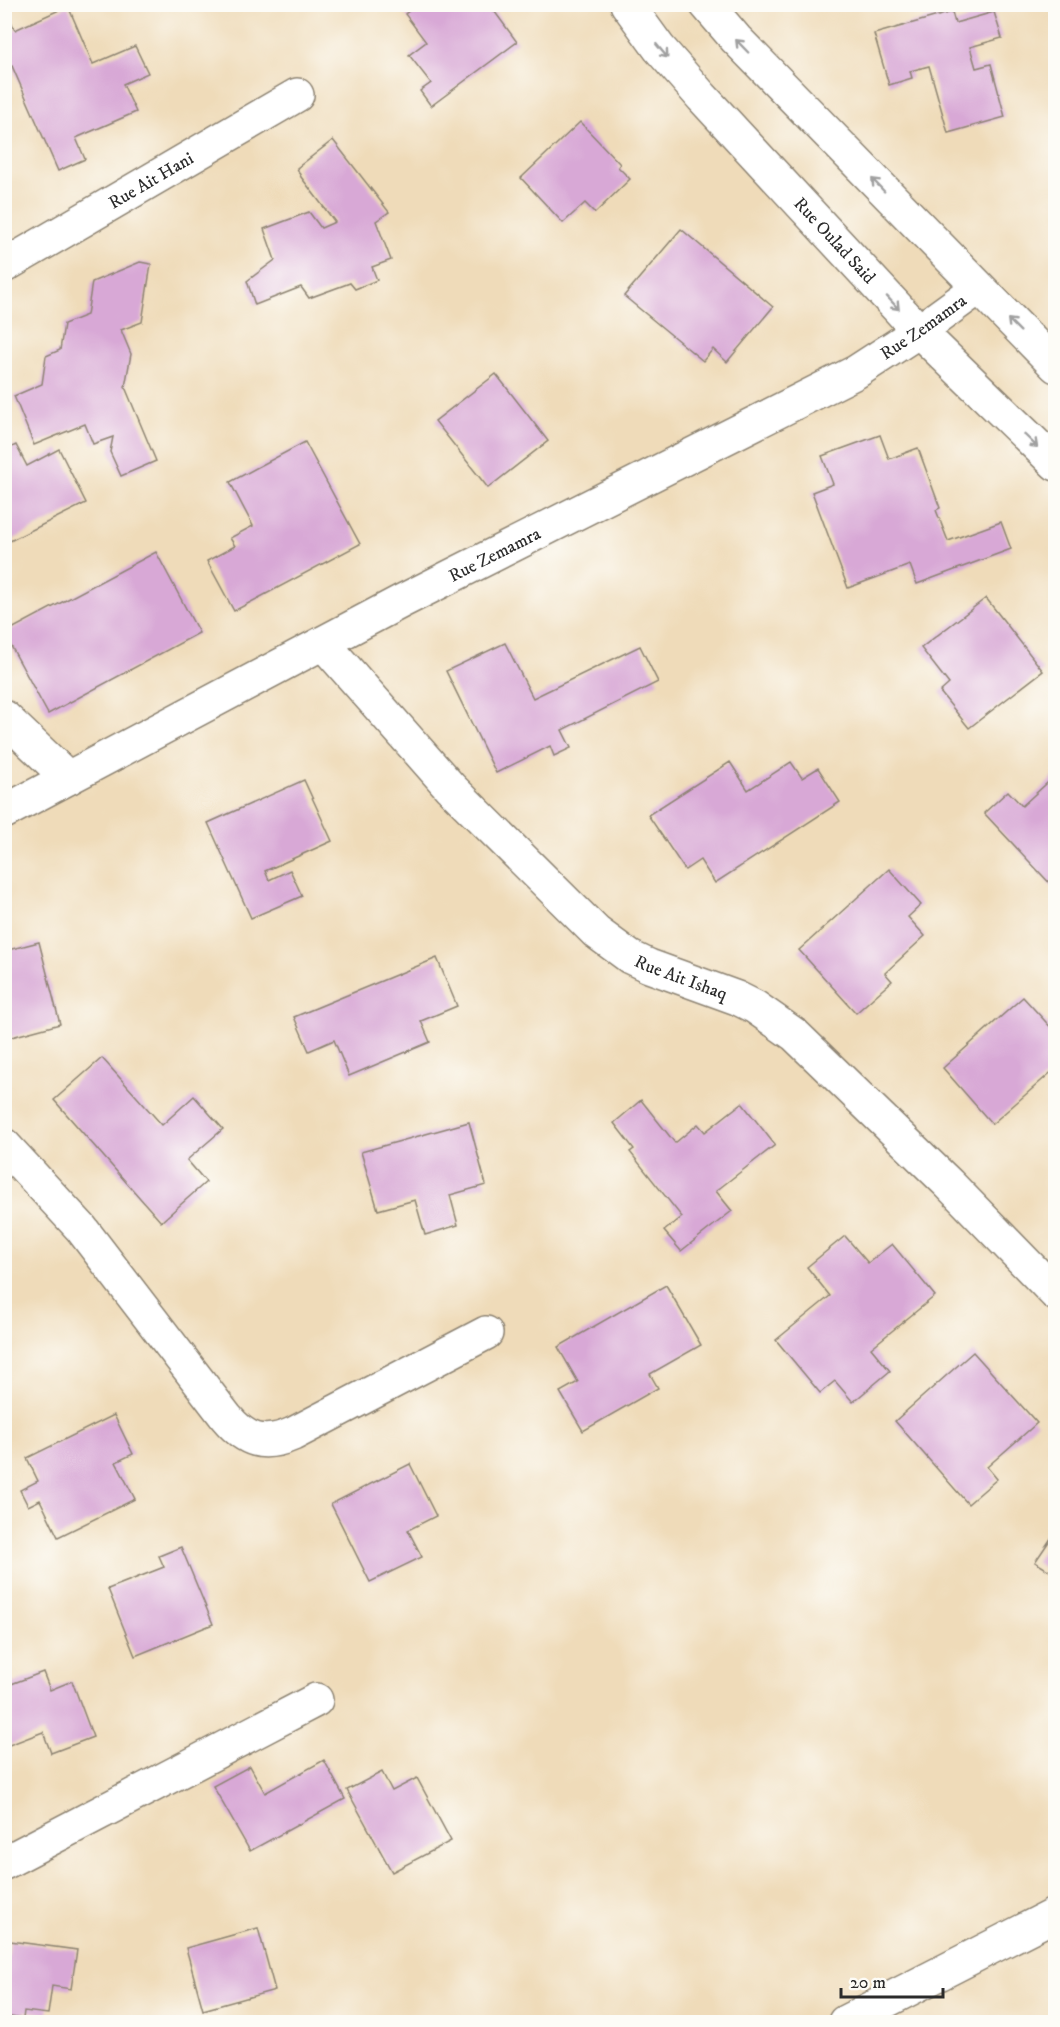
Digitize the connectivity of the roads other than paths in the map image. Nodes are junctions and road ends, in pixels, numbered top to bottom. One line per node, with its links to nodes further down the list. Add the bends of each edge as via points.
1 (627, 4): 6 (street, Rue Oulad Said, one-way to 6, via 702,97)
2 (706, 4): 5 (street, one-way to 2)
3 (297, 95): 4 (street, Rue Ait Hani)
4 (4, 266)
5 (978, 288): 6 (street, Rue Zemamra); 7 (street, one-way to 5)
6 (919, 331): 8 (street, Rue Oulad Said, one-way to 8); 9 (street, Rue Zemamra, via 856,372)
7 (1056, 366)
8 (1056, 464)
9 (323, 643): 11 (street, Rue Zemamra); 14 (street, Rue Ait Ishaq, via 450,787 596,932 630,957 737,998 795,1035)
10 (4, 717): 11 (street)
11 (68, 778): 12 (street, Rue Zemamra)
12 (4, 812)
13 (4, 1145): 15 (street, via 81,1228 226,1417 248,1438 264,1442 286,1437)
14 (1056, 1294)
15 (486, 1333)
16 (316, 1700): 17 (street)
17 (4, 1863)
18 (1056, 1914): 19 (street)
19 (845, 2022)

